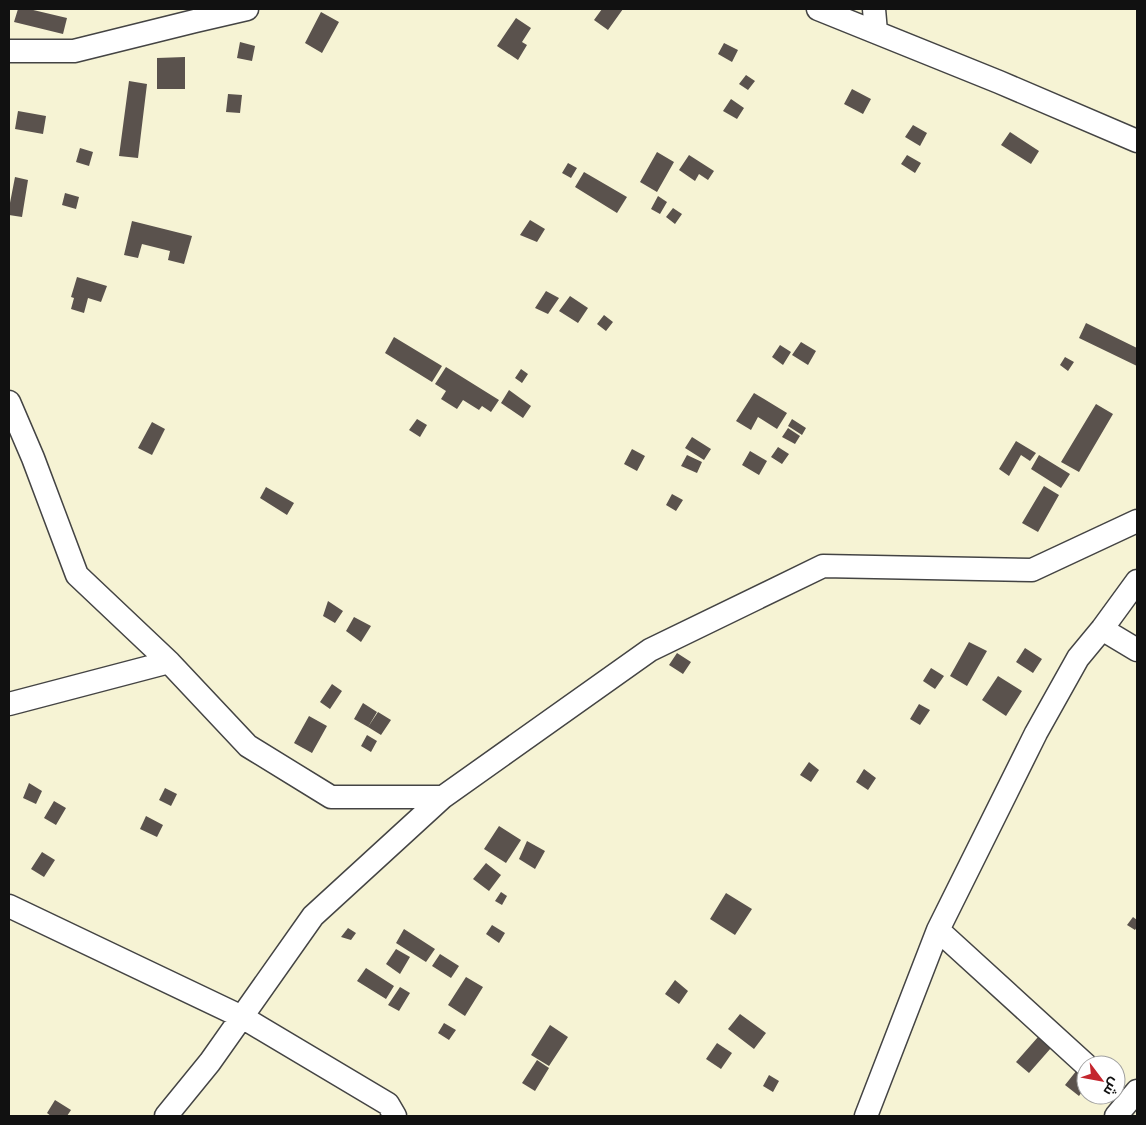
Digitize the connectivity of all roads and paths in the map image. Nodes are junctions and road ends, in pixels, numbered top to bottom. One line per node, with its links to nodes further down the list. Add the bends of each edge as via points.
1 (247, 9): 5 (street, via 74,51)
2 (818, 9): 4 (street)
3 (874, 9): 4 (street)
4 (876, 32): 6 (street)
5 (9, 51)
6 (1137, 141)
7 (9, 402): 12 (street, via 77,575)
8 (1137, 521): 14 (street, via 1032,570 823,566 650,650)
9 (1137, 581): 10 (street)
10 (1102, 629): 11 (street); 16 (street, via 1078,658 1036,732)
11 (1137, 650)
12 (169, 662): 13 (street); 14 (street, via 248,746 331,797)
13 (9, 704)
14 (442, 797): 17 (street, via 313,916)
15 (9, 906): 17 (street)
16 (938, 930): 18 (street); 21 (street)
17 (242, 1017): 19 (street); 20 (street, via 388,1104)
18 (1076, 1056)
19 (166, 1116)
20 (395, 1116)
21 (866, 1116)

